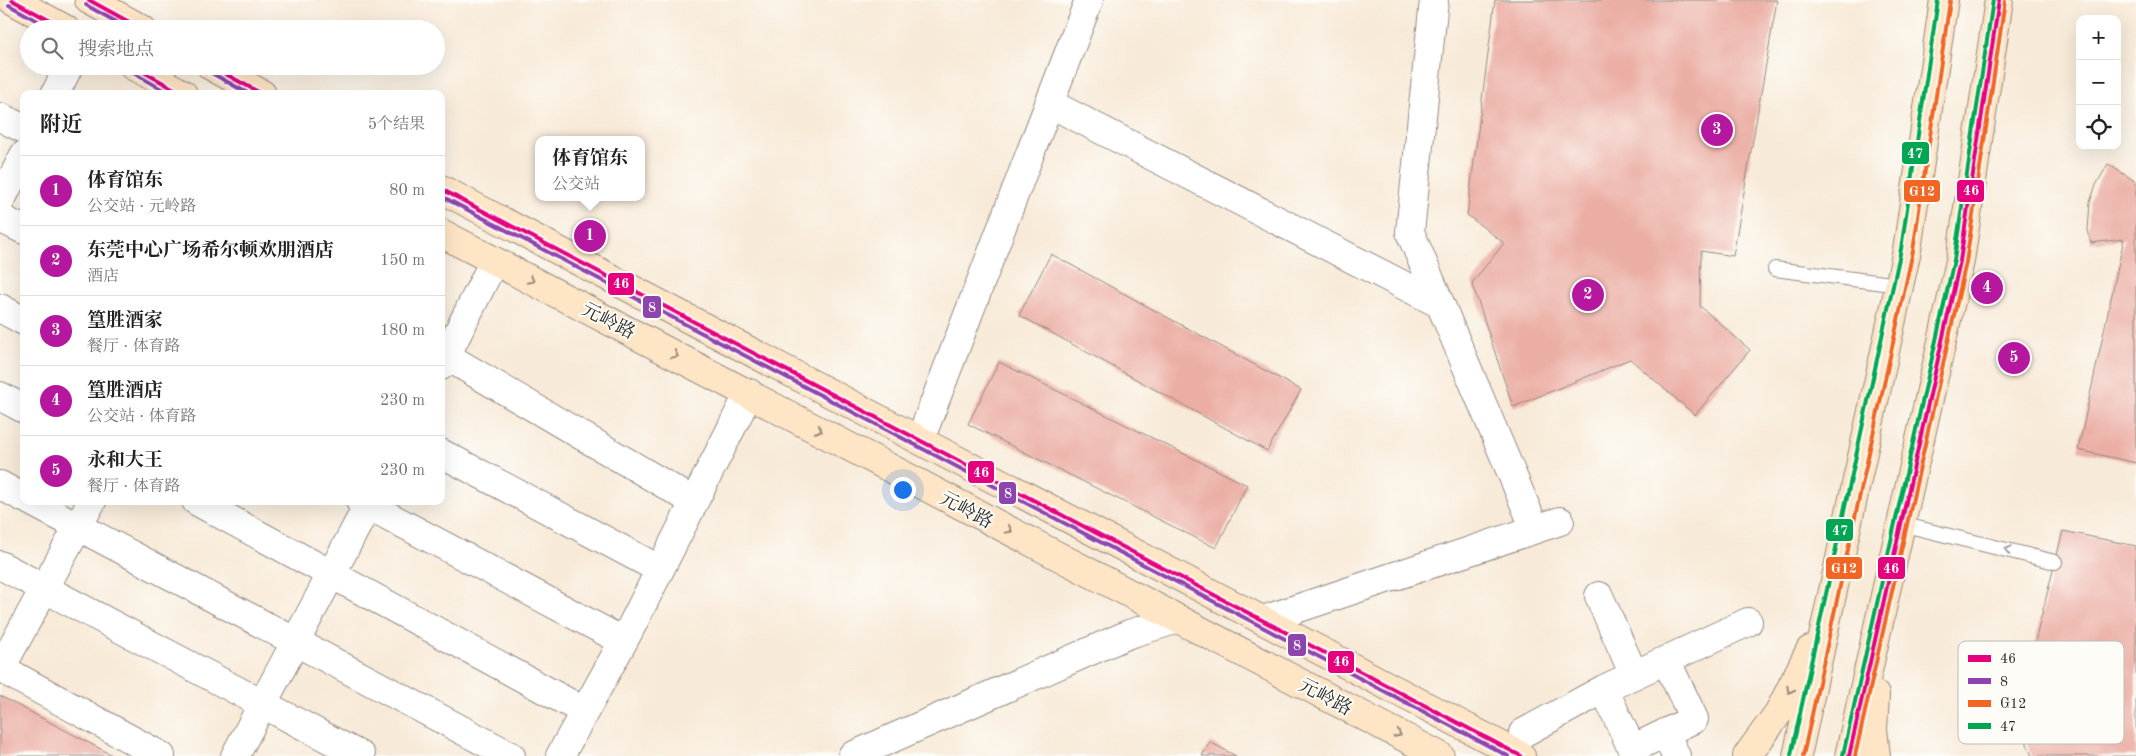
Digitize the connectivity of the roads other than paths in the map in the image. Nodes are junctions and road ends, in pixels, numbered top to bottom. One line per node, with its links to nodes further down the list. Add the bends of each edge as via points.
1 (12, 0): 7 (street)
2 (89, 0): 8 (street)
3 (1088, 0): 15 (street)
4 (1434, 0): 27 (street, via 1410,232)
5 (1944, 0): 26 (street)
6 (1999, 0): 45 (street, via 1960,261)
7 (48, 20)
8 (126, 20)
9 (64, 75): 12 (street)
10 (149, 75): 13 (street)
11 (227, 75): 14 (street)
12 (57, 90)
13 (176, 90)
14 (255, 90)
15 (1049, 103): 27 (street); 35 (street)
16 (0, 117): 17 (street)
17 (20, 128)
18 (20, 163): 20 (street)
19 (445, 191): 35 (street, 元岭路)
20 (0, 202)
21 (0, 218): 22 (street)
22 (20, 228)
23 (445, 235): 24 (street, 元岭路)
24 (494, 261): 30 (street); 32 (street, 元岭路, one-way to 32)
25 (1775, 270): 26 (lane)
26 (1900, 285): 53 (street)
27 (1440, 304): 55 (street, via 1547,525)
28 (0, 308): 29 (street)
29 (20, 319)
30 (445, 355)
31 (445, 360): 39 (street)
32 (749, 392): 39 (street); 54 (street, 元岭路, one-way to 54)
33 (0, 396): 34 (street)
34 (20, 406)
35 (920, 440): 55 (street, 元岭路)
36 (445, 455): 49 (street)
37 (0, 485): 38 (street)
38 (20, 496)
39 (693, 500): 49 (street)
40 (37, 505): 46 (street)
41 (90, 505): 46 (street)
42 (203, 505): 50 (street)
43 (365, 505): 50 (street)
44 (370, 505): 58 (street)
45 (1901, 524): 47 (lane, one-way to 45); 57 (street)
46 (78, 527): 51 (street); 59 (street)
47 (2055, 562)
48 (0, 565): 51 (street)
49 (659, 569): 58 (street)
50 (332, 575): 59 (street); 65 (street)
51 (44, 589): 61 (street); 64 (street)
52 (1598, 596): 62 (street)
53 (1828, 615): 75 (street, one-way to 75, via 1779,712); 76 (street)
54 (1178, 619): 73 (street, via 1129,634); 74 (street, 元岭路, one-way to 74)
55 (1263, 620): 66 (street, 元岭路)
56 (1748, 622): 60 (street)
57 (1878, 627): 77 (street); 78 (street, via 1873,729)
58 (623, 641): 65 (street)
59 (296, 642): 64 (street); 71 (street)
60 (1666, 660): 62 (street); 67 (street, via 1694,719)
61 (1, 668): 68 (street)
62 (1634, 675): 63 (street)
63 (1604, 689): 66 (street); 67 (street, via 1632,749)
64 (263, 704): 69 (street); 70 (street)
65 (584, 711): 72 (street)
66 (1522, 745)
67 (1670, 745)
68 (161, 756)
69 (236, 756)
70 (362, 756)
71 (511, 756)
72 (560, 756)
73 (852, 756)
74 (1440, 756)
75 (1747, 756)
76 (1797, 756)
77 (1849, 756)
78 (1876, 756)

